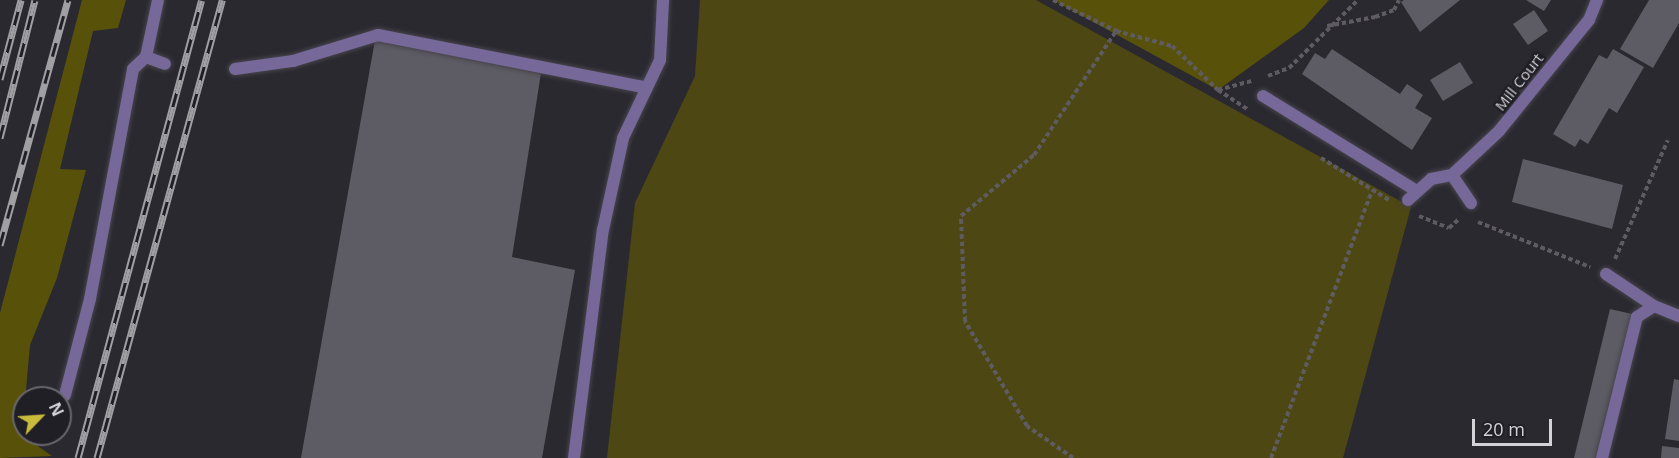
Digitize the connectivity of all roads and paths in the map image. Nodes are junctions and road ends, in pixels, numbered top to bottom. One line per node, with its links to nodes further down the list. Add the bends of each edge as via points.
1 (158, 0): 9 (street)
2 (663, 0): 12 (street, via 660,60)
3 (1053, 0): 8 (path)
4 (1358, 0): 7 (path)
5 (1399, 0): 7 (path, via 1394,10 1375,17)
6 (1597, 0): 15 (street, Mill Court, via 1589,20 1499,132)
7 (1327, 26): 8 (path, via 1289,68 1218,90 1172,46)
8 (1116, 31): 24 (path, via 1034,155 961,216 965,321 1028,426)
9 (146, 57): 10 (street); 22 (street, via 133,69 90,299)
10 (165, 64)
11 (235, 69): 12 (street, via 293,61 378,35)
12 (646, 88): 23 (street, via 623,138 603,230)
13 (1263, 96): 17 (street)
14 (1668, 140): 19 (path)
15 (1452, 175): 17 (street, Mill Court, via 1431,179); 18 (street)
16 (1372, 191): 25 (path)
17 (1410, 200): 19 (path, via 1449,228 1462,216)
18 (1471, 204)
19 (1606, 274): 20 (street)
20 (1654, 306): 21 (street); 26 (street, via 1637,317)
21 (1679, 316)
22 (67, 386)
23 (574, 458)
24 (1073, 458)
25 (1271, 458)
26 (1602, 458)

